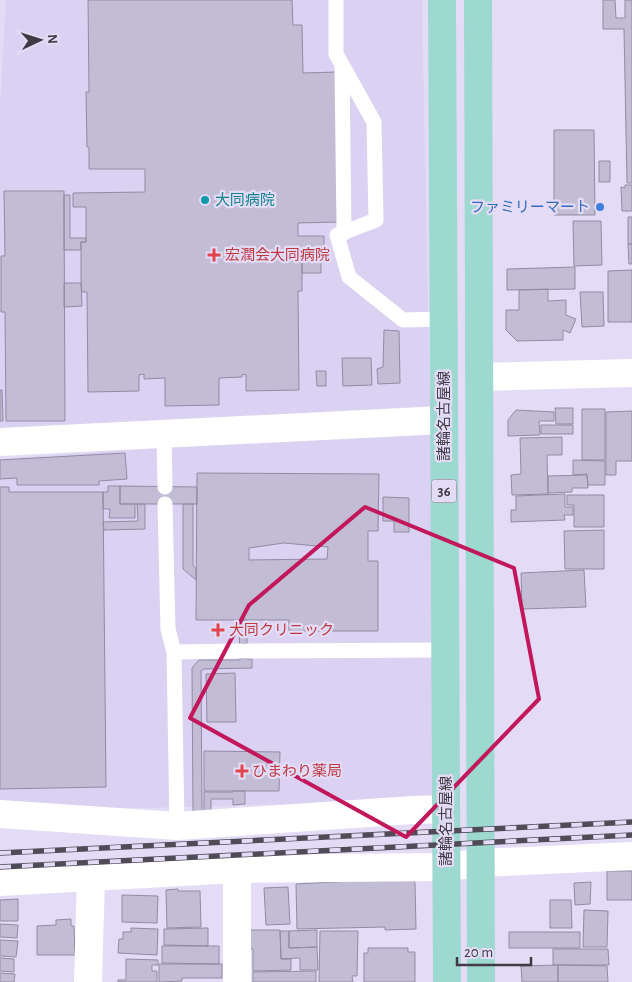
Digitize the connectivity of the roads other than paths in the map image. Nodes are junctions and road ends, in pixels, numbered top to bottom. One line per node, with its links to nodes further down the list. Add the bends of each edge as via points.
1 (336, 0): 4 (lane, via 336,54)
2 (442, 0): 6 (main road, 諸輪名古屋線 / 36)
3 (478, 0): 8 (main road)
4 (342, 65): 5 (lane); 5 (lane, via 374,122 376,220)
5 (344, 233): 6 (lane, via 337,235 349,277 403,320)
6 (443, 318): 9 (main road, 諸輪名古屋線 / 36)
7 (632, 373): 8 (street)
8 (480, 377): 20 (main road)
9 (444, 420): 10 (street); 14 (main road, 諸輪名古屋線 / 36)
10 (164, 434): 11 (street); 12 (lane)
11 (0, 442)
12 (165, 487)
13 (165, 504): 15 (lane, via 168,628)
14 (445, 650): 15 (lane); 16 (main road, 諸輪名古屋線 / 36)
15 (174, 652): 18 (lane)
16 (445, 809): 18 (street); 21 (main road, 諸輪名古屋線 / 36)
17 (0, 814): 18 (street)
18 (177, 826)
19 (632, 856): 20 (street)
20 (480, 862): 21 (street); 28 (main road)
21 (446, 867): 22 (street); 27 (main road, 諸輪名古屋線 / 36)
22 (237, 869): 23 (street); 26 (street)
23 (91, 877): 24 (street); 25 (street)
24 (0, 882)
25 (88, 982)
26 (237, 982)
27 (447, 982)
28 (481, 982)

